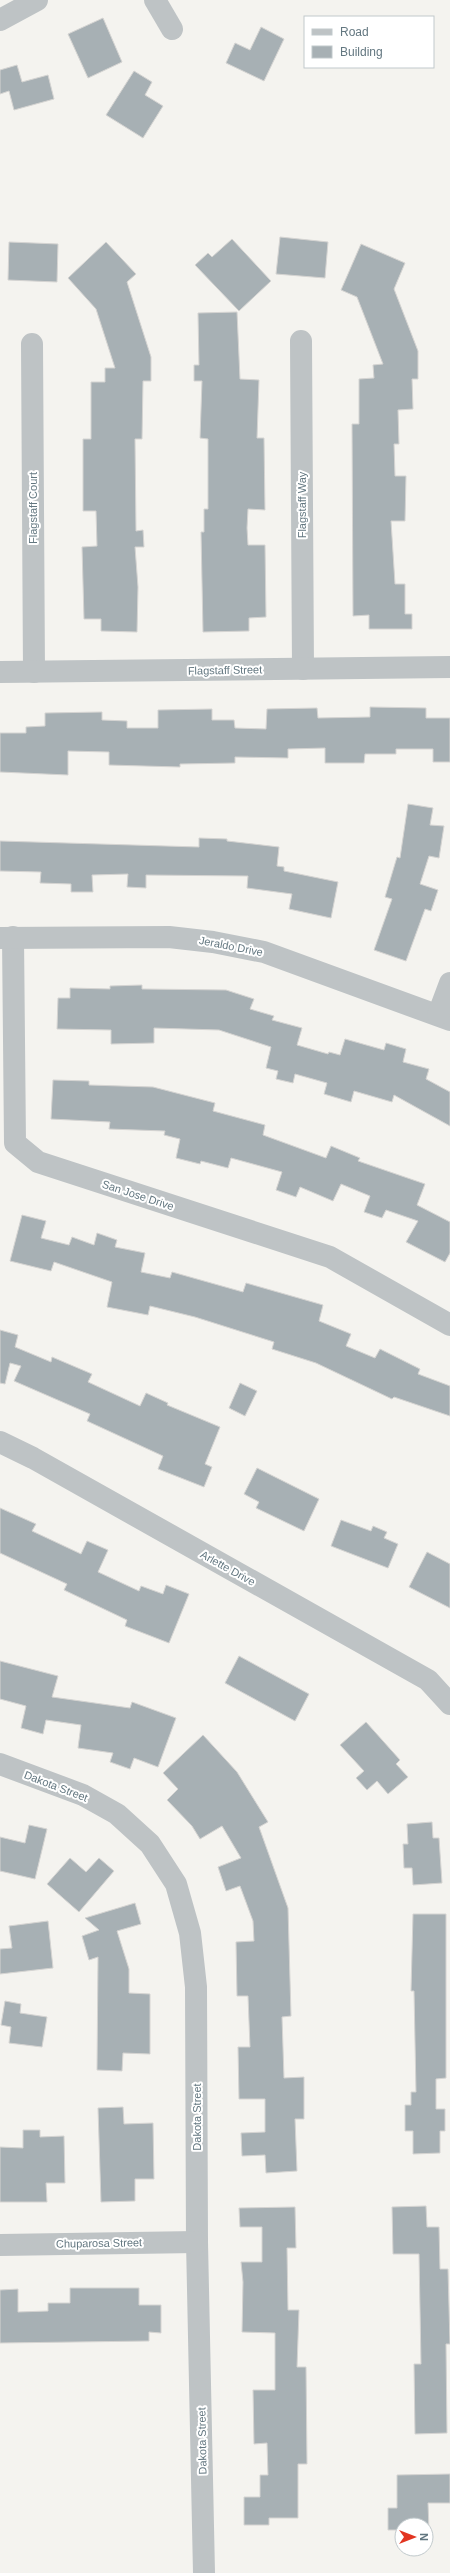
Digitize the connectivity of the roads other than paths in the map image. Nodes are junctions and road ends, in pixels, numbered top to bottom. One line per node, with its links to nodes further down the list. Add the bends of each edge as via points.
1 (37, 0): 3 (street)
2 (155, 0): 4 (street)
3 (0, 20)
4 (172, 29)
5 (301, 341): 8 (street, Flagstaff Way)
6 (32, 344): 10 (street, Flagstaff Court)
7 (450, 667): 8 (street, Flagstaff Street)
8 (302, 669): 10 (street, Flagstaff Street)
9 (0, 672): 10 (street, Flagstaff Street)
10 (34, 672)
11 (7, 938): 13 (street, Jeraldo Drive, via 169,937 213,942 264,952); 14 (street, San Jose Drive, via 15,1143 38,1162 330,1257)
12 (450, 983): 13 (street)
13 (444, 1017)
14 (450, 1325)
15 (0, 1442): 16 (street, Arlette Drive, via 428,1680)
16 (450, 1704)
17 (0, 1764): 18 (street, Dakota Street, via 83,1795 117,1814 150,1844 176,1884 190,1933 196,1987)
18 (197, 2242): 19 (street, Chuparosa Street); 20 (street, Dakota Street)
19 (0, 2245)
20 (204, 2573)

